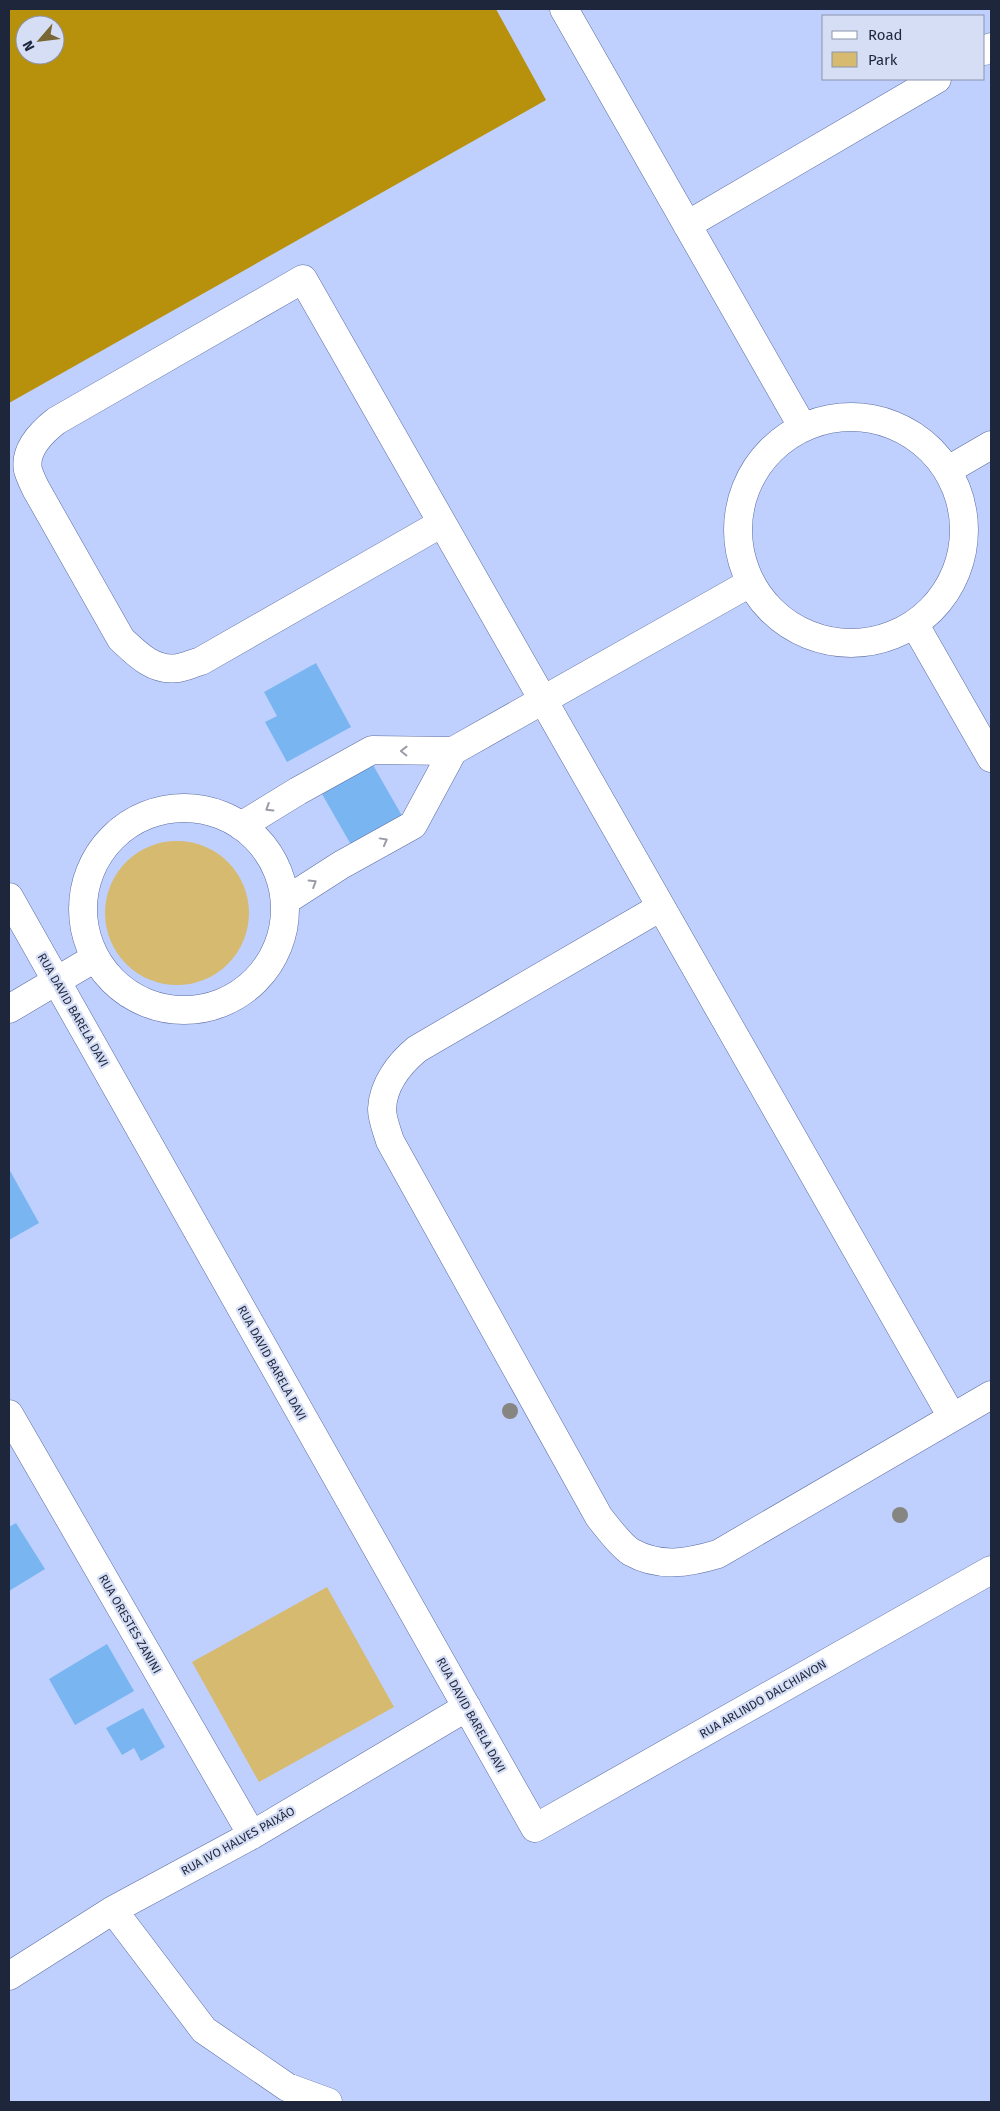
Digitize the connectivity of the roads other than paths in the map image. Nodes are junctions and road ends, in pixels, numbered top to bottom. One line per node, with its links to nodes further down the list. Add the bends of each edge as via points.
1 (564, 9): 3 (street)
2 (935, 80): 3 (street)
3 (688, 226): 4 (street)
4 (802, 426): 6 (street, via 834,416 867,416 899,426 927,444); 8 (street, via 772,447 750,476 738,511 738,548)
5 (991, 446): 6 (street)
6 (948, 470): 9 (street, via 962,502 965,537 958,571 940,601)
7 (442, 523): 7 (street, via 303,279 56,421 41,433 31,450 28,469 36,489 121,639 139,657 154,666 177,669 200,661); 10 (street)
8 (750, 583): 9 (street, via 773,613 805,634 842,644 880,640); 10 (street)
9 (915, 624): 12 (street)
10 (543, 700): 11 (street); 16 (street)
11 (452, 751): 13 (street, one-way to 13, via 372,750); 15 (street, one-way to 11, via 413,825)
12 (991, 758)
13 (241, 826): 15 (street, via 258,840 271,858 280,879); 17 (street, via 215,814 179,808 137,819 118,832 102,849 84,891 86,937)
14 (9, 897): 18 (street, RUA DAVID BARELA DAVI)
15 (284, 901): 17 (street, via 284,924 268,966 235,997 214,1006 168,1009 146,1003 109,977)
16 (661, 907): 22 (street); 22 (street, via 417,1048 401,1062 389,1083 382,1110 390,1140 599,1517 630,1551 662,1563 690,1563 718,1554)
17 (95, 958): 18 (street)
18 (56, 981): 19 (street); 24 (street, RUA DAVID BARELA DAVI)
19 (9, 1009)
20 (991, 1395): 22 (street)
21 (9, 1414): 26 (street, RUA ORESTES ZANINI)
22 (952, 1417)
23 (991, 1570): 25 (street, RUA ARLINDO DALCHIAVON)
24 (467, 1707): 25 (street, RUA DAVID BARELA DAVI); 26 (street, RUA IVO HALVES PAIXÃO)
25 (535, 1828)
26 (252, 1835): 27 (street, RUA IVO HALVES PAIXÃO)
27 (114, 1910): 28 (street, RUA IVO HALVES PAIXÃO); 29 (street, via 204,2030 287,2087)
28 (9, 1976)
29 (328, 2102)

